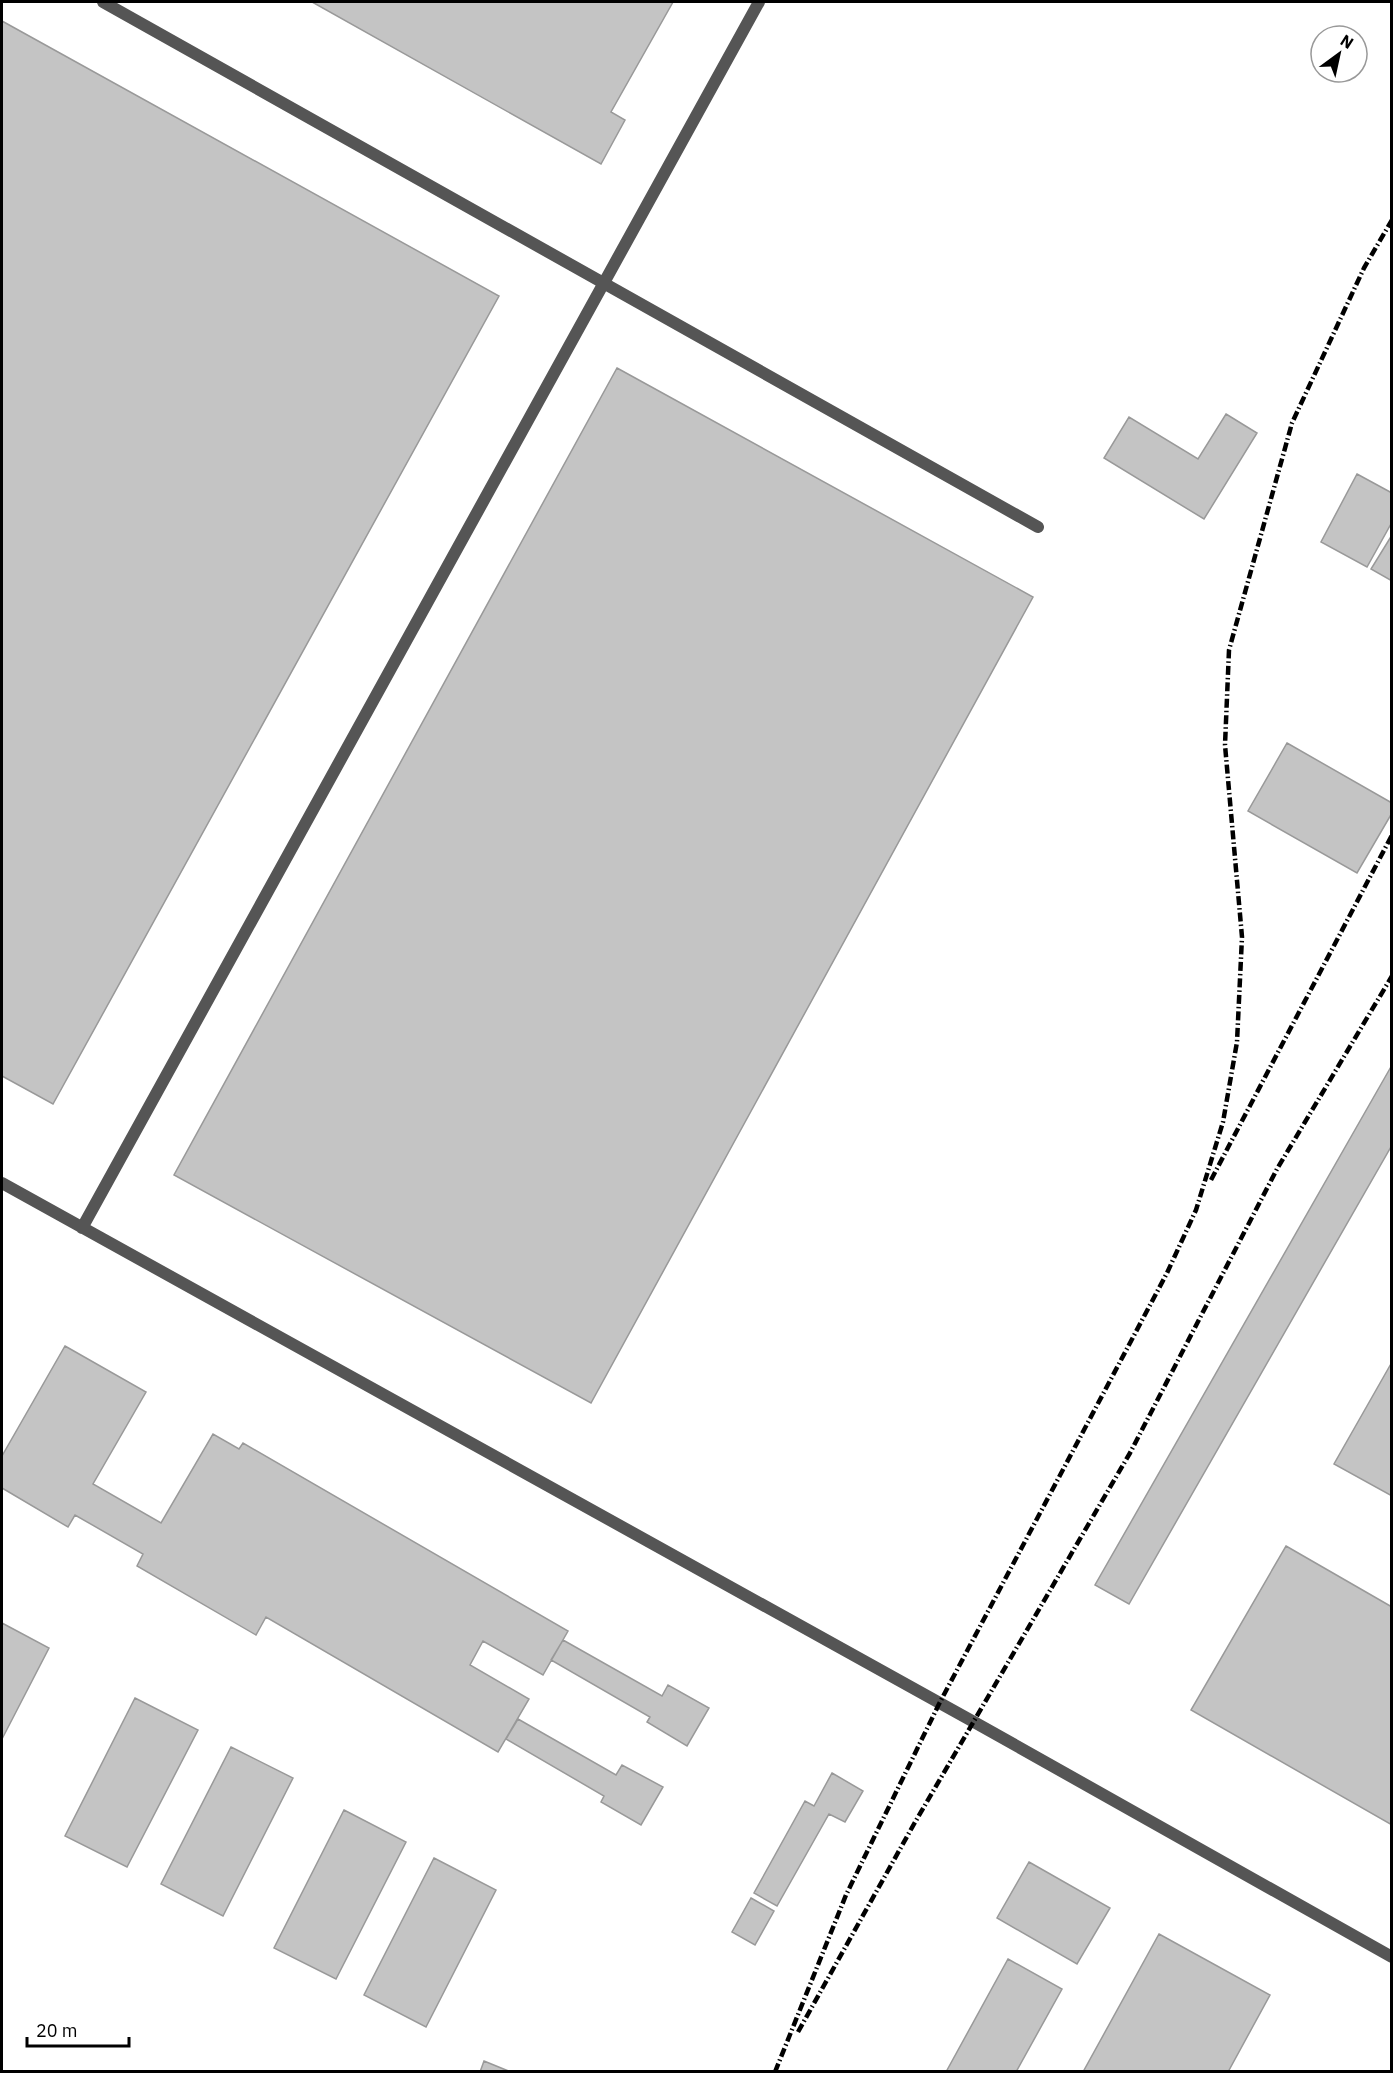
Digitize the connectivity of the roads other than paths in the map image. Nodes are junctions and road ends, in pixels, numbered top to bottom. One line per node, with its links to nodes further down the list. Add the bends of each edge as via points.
1 (104, 2): 3 (lane)
2 (759, 2): 3 (lane)
3 (604, 282): 4 (lane); 6 (lane)
4 (1038, 527)
5 (2, 1184): 6 (lane)
6 (82, 1228): 7 (lane)
7 (1392, 1958)

